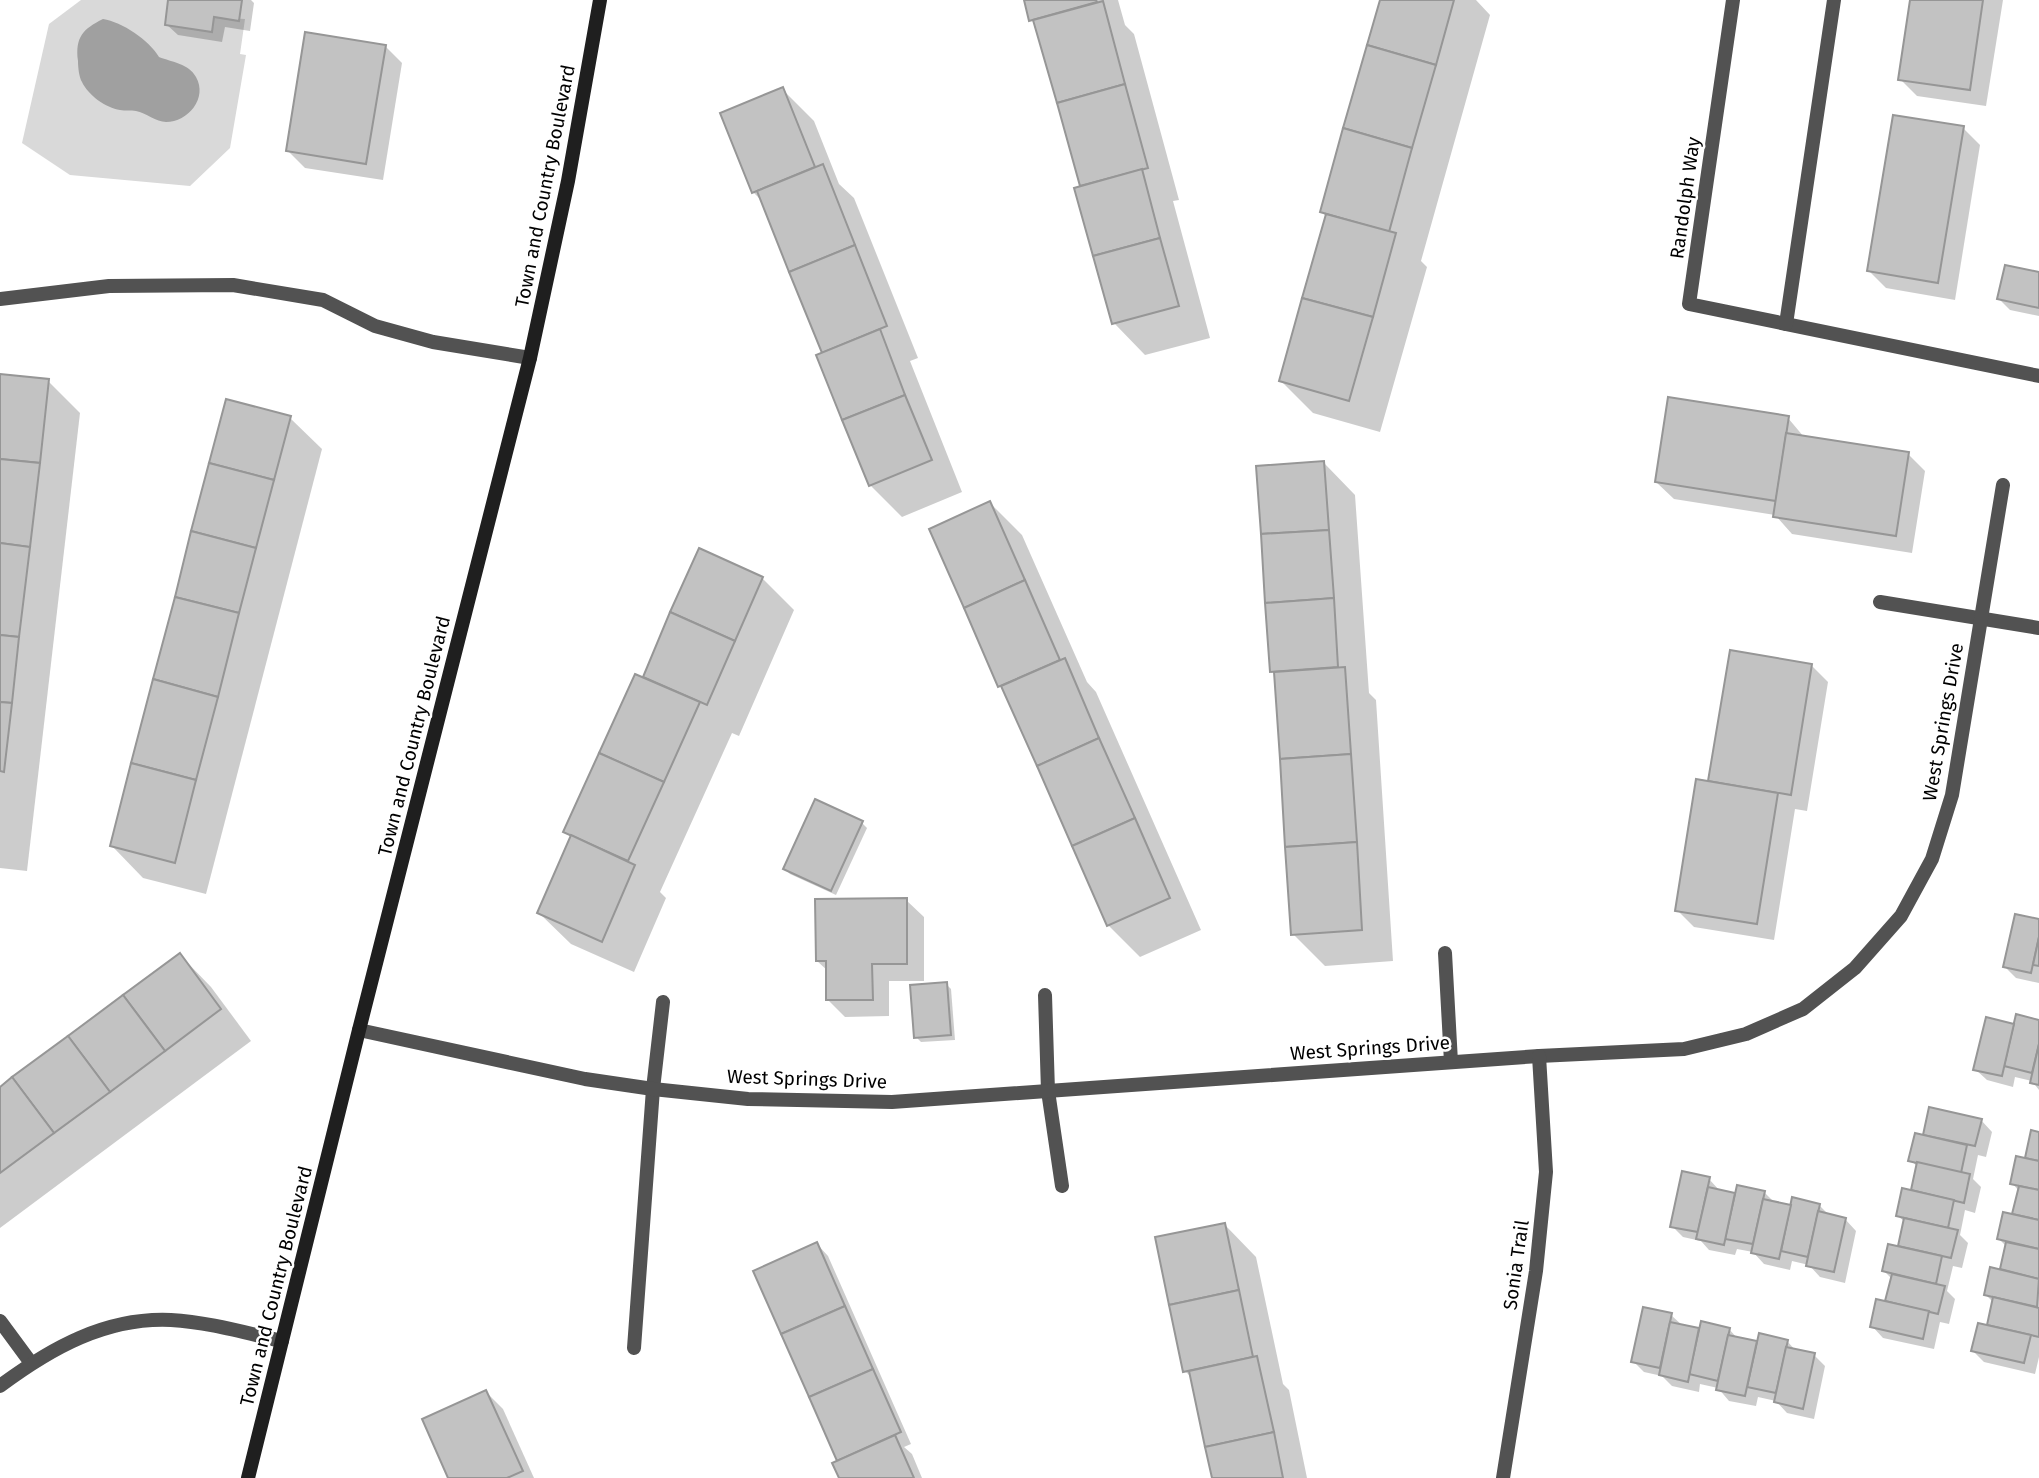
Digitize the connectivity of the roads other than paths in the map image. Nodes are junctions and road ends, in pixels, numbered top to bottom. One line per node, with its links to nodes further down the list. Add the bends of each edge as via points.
1 (600, 0): 6 (street, Town and Country Boulevard)
2 (1734, 0): 5 (street, Randolph Way, via 1689,304)
3 (1833, 0): 5 (street)
4 (0, 299): 6 (street, via 109,286 233,285 323,300 375,326 433,342)
5 (1786, 324): 7 (street, Randolph Way)
6 (530, 358): 15 (street, Town and Country Boulevard)
7 (2039, 376)
8 (2003, 485): 10 (street, West Springs Drive)
9 (1880, 602): 10 (street)
10 (1980, 618): 11 (street); 16 (street, West Springs Drive, via 1952,794 1932,859 1901,916 1855,968 1803,1009 1746,1034 1684,1049)
11 (2039, 628)
12 (1445, 953): 17 (street)
13 (1045, 995): 19 (street)
14 (663, 1002): 18 (street)
15 (359, 1030): 18 (street, West Springs Drive, via 585,1079); 22 (street, Town and Country Boulevard)
16 (1539, 1056): 17 (street, West Springs Drive); 27 (street, Sonia Trail, via 1546,1172 1536,1271)
17 (1451, 1062): 19 (street, West Springs Drive)
18 (653, 1089): 19 (street, West Springs Drive, via 748,1098 892,1102); 23 (street)
19 (1048, 1091): 20 (street)
20 (1062, 1186)
21 (0, 1321): 24 (street)
22 (282, 1341): 24 (street, via 170,1320 130,1323 92,1332); 26 (street, Town and Country Boulevard)
23 (634, 1348)
24 (31, 1363): 25 (street)
25 (0, 1386)
26 (248, 1478)
27 (1503, 1478)

